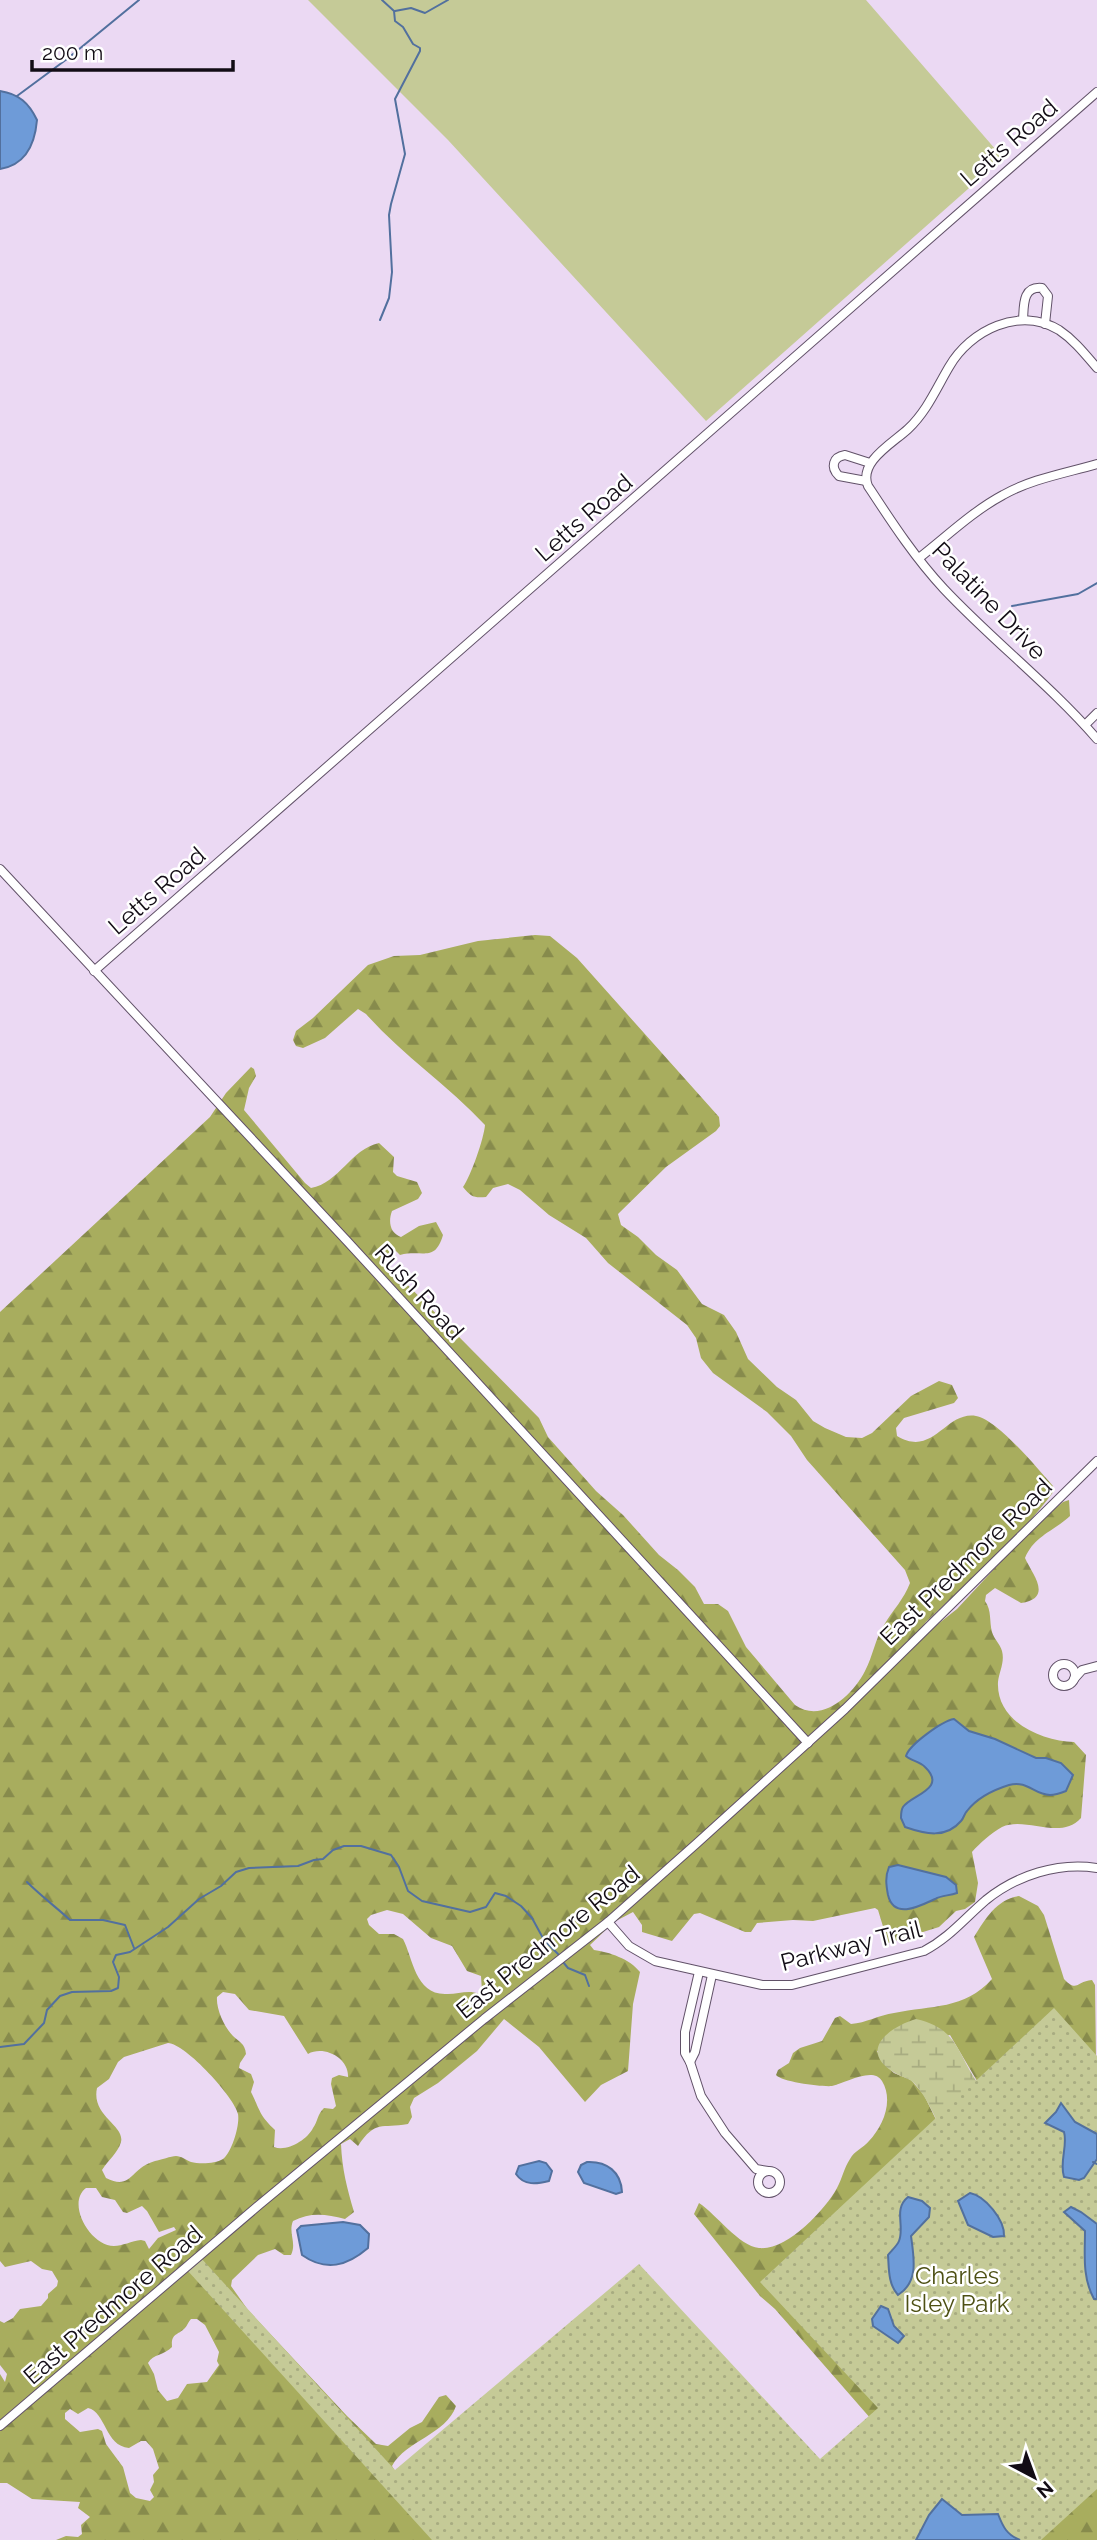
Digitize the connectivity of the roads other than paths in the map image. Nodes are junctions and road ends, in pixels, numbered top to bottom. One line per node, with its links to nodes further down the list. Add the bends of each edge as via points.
1 (1097, 92): 13 (street, Letts Road)
2 (1023, 320): 3 (street); 3 (street, via 1029,290 1042,288 1048,296); 5 (street, via 995,326 967,346 948,367 920,416)
3 (1045, 324): 4 (street, via 1071,339)
4 (1097, 367)
5 (870, 463): 7 (street); 7 (street, via 845,455 834,463 839,476)
6 (1097, 464): 8 (street, via 1003,495)
7 (866, 481): 8 (street, Palatine Drive)
8 (919, 558): 10 (street, Palatine Drive, via 972,618)
9 (1097, 713): 10 (street)
10 (1085, 725): 11 (street, Palatine Drive)
11 (1097, 739)
12 (0, 869): 13 (street, Rush Road)
13 (94, 971): 19 (street, Rush Road)
14 (1097, 1461): 19 (street, East Predmore Road)
15 (1097, 1666): 17 (street)
16 (1070, 1667): 17 (street); 18 (street); 18 (street, via 1060,1665 1053,1676 1062,1686)
17 (1082, 1670): 18 (street)
18 (1074, 1679)
19 (808, 1743): 21 (street, East Predmore Road)
20 (1097, 1868): 23 (street, Parkway Trail, via 1068,1867 1029,1875 997,1891 940,1943 924,1951 792,1985 752,1984)
21 (608, 1922): 22 (street, Parkway Trail, via 629,1946 647,1957); 30 (street, East Predmore Road, via 259,2205)
22 (699, 1972): 23 (street, Parkway Trail); 24 (street)
23 (712, 1975): 25 (street)
24 (689, 2014): 25 (street); 26 (street, via 684,2044)
25 (702, 2017): 26 (street)
26 (690, 2062): 27 (street, via 701,2096)
27 (756, 2169): 28 (street); 29 (street)
28 (768, 2171): 29 (street); 29 (street, via 779,2178 776,2190 766,2192)
29 (759, 2180)
30 (0, 2426)

